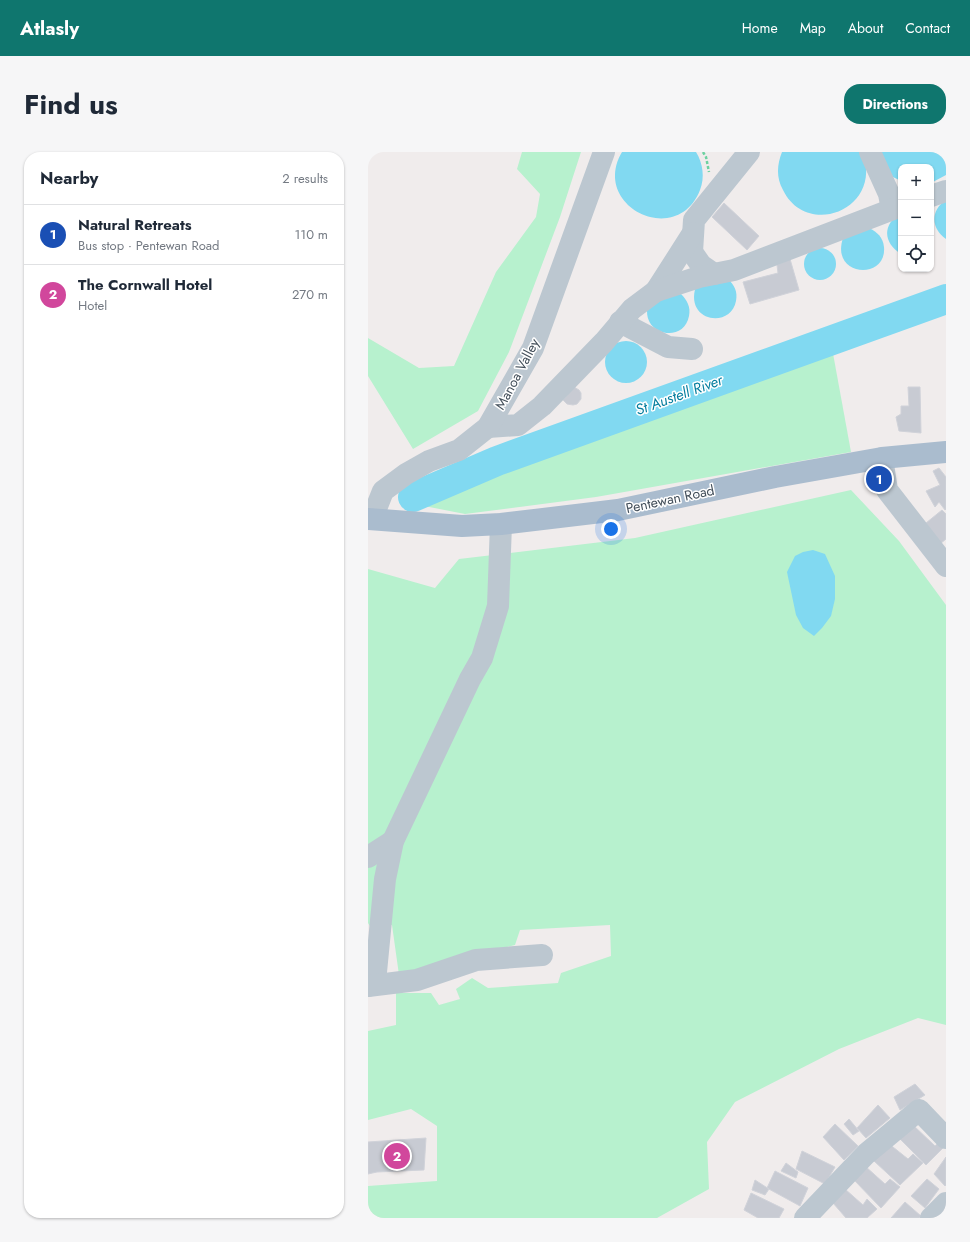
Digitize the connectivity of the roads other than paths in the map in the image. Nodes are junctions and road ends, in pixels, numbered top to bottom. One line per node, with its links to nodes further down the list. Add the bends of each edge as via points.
1 (604, 152): 12 (street, Manoa Valley, via 533,348)
2 (749, 152): 7 (street, via 694,220)
3 (870, 152): 6 (street)
4 (946, 191): 5 (street)
5 (934, 195)
6 (897, 207): 8 (street, via 734,270)
7 (693, 233): 8 (street, via 692,252 701,265); 9 (street)
8 (714, 274): 9 (street)
9 (656, 291): 10 (street, via 632,309)
10 (620, 322): 11 (street, via 668,347); 12 (street, via 542,406 518,425)
11 (692, 348)
12 (488, 427): 15 (street, Manoa Valley, via 459,450 428,461 384,491)
13 (946, 452): 14 (main road, Pentewan Road)
14 (882, 458): 16 (main road, Pentewan Road, via 775,476 618,510); 17 (street, via 887,490)
15 (370, 519): 16 (main road, Pentewan Road, via 462,526)
16 (501, 524): 18 (street, via 498,606 482,658)
17 (946, 566)
18 (393, 841): 19 (street); 20 (street)
19 (368, 858)
20 (374, 914): 21 (street, via 376,972 368,986 416,980 476,960)
21 (542, 955)
22 (946, 1138): 24 (street, via 919,1110 866,1154)
23 (946, 1203): 25 (street)
24 (805, 1218)
25 (931, 1218)

